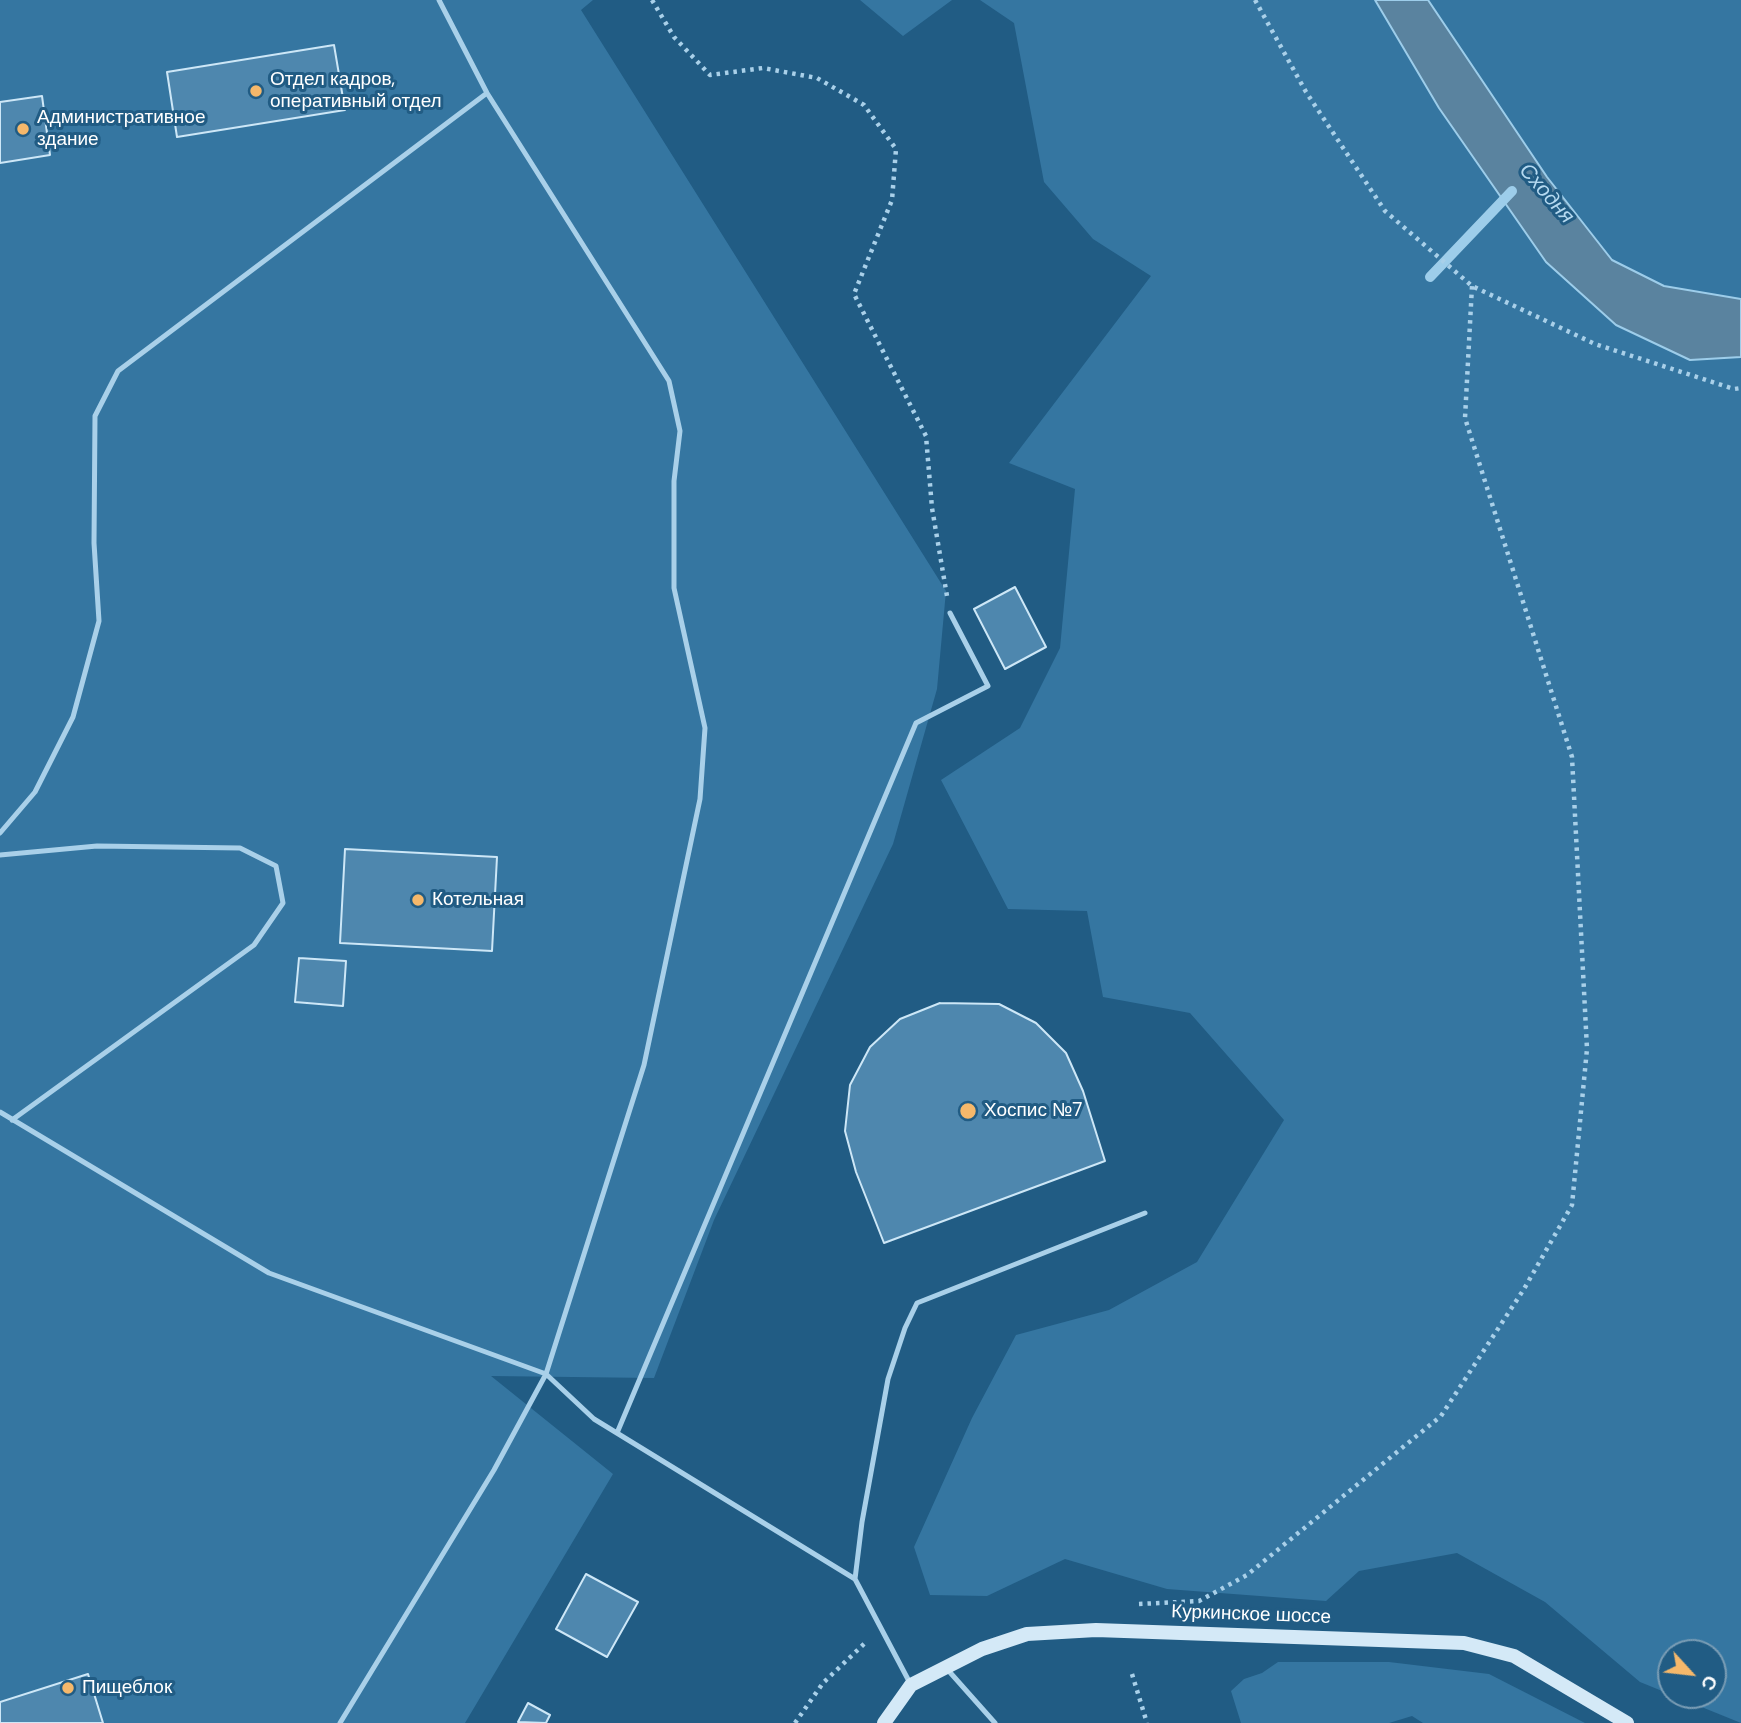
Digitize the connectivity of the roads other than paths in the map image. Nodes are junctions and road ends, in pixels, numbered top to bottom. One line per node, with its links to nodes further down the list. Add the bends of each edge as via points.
1 (439, 0): 2 (lane)
2 (487, 93): 4 (lane, via 118,371 95,416 99,621 73,718 35,792); 9 (lane, via 669,381 680,431 674,481 674,588 705,728 700,799 644,1065)
3 (950, 613): 10 (lane, via 988,686 916,723)
4 (0, 833)
5 (0, 855): 7 (lane, via 97,846 240,848 275,866 283,903 254,945)
6 (0, 1112): 7 (lane)
7 (12, 1120): 9 (lane, via 269,1273)
8 (1145, 1213): 11 (lane, via 917,1303 888,1379)
9 (546, 1374): 10 (lane, via 594,1419); 14 (lane, via 494,1470)
10 (617, 1433): 11 (lane)
11 (855, 1579): 13 (lane)
12 (947, 1669): 13 (main road, Куркинское шоссе); 16 (lane); 17 (main road, Куркинское шоссе, via 982,1649 1027,1634 1096,1630 1464,1643 1514,1656)
13 (911, 1685): 15 (main road)
14 (340, 1723)
15 (884, 1723)
16 (995, 1723)
17 (1627, 1723)

